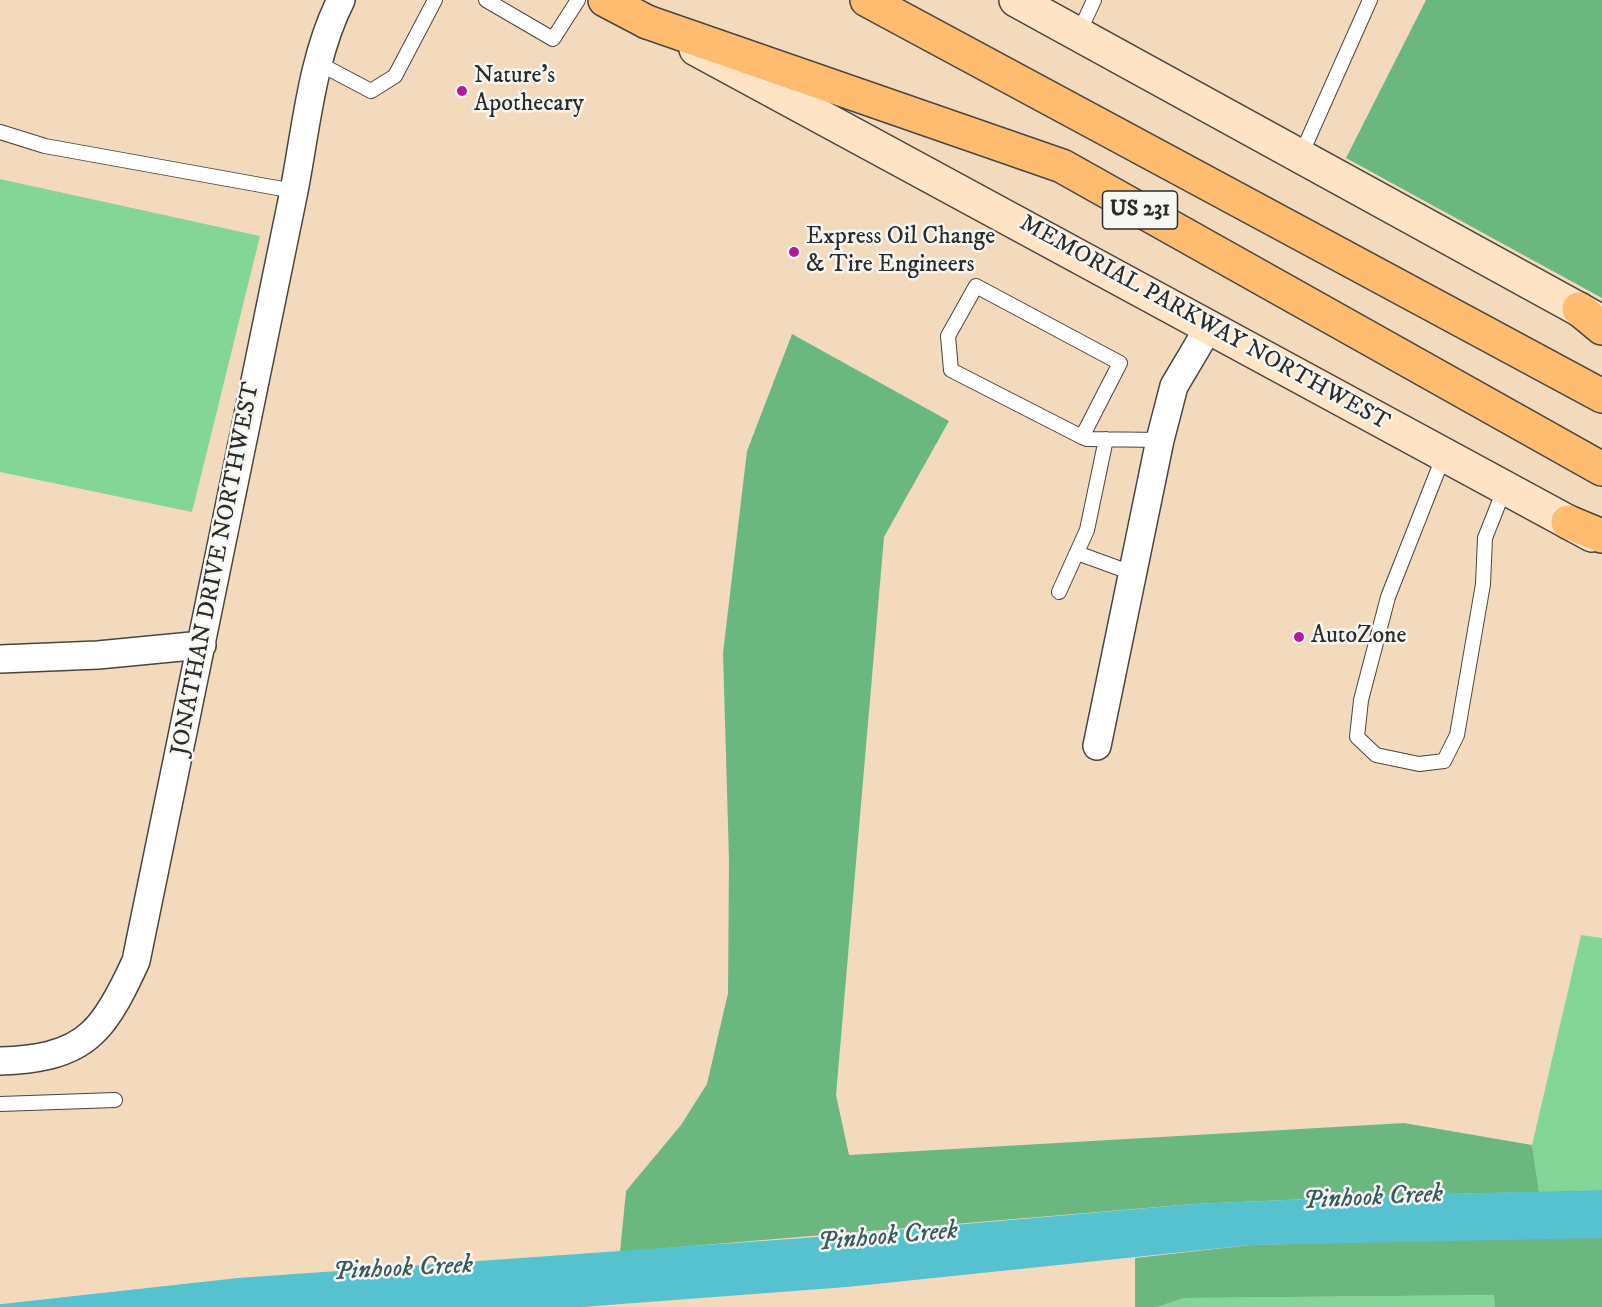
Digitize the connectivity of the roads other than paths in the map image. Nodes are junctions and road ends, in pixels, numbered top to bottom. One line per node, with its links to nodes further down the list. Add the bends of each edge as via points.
1 (341, 0): 12 (street, JONATHAN DRIVE NORTHWEST)
2 (435, 0): 12 (lane, via 395,76 371,91)
3 (486, 0): 4 (lane, via 553,39)
4 (578, 0)
5 (604, 0): 10 (highway, MEMORIAL PARKWAY NORTHWEST / US 231)
6 (867, 0): 18 (highway, US 231)
7 (1016, 0): 11 (main road)
8 (1094, 0): 11 (lane)
9 (1370, 0): 14 (lane)
10 (647, 22): 17 (main road, MEMORIAL PARKWAY NORTHWEST); 23 (highway, MEMORIAL PARKWAY NORTHWEST / US 231, via 1062,166)
11 (1078, 35): 14 (main road)
12 (318, 63): 15 (street, JONATHAN DRIVE NORTHWEST)
13 (0, 132): 15 (lane, via 45,146)
14 (1300, 157): 16 (main road)
15 (294, 191): 30 (street, JONATHAN DRIVE NORTHWEST)
16 (1594, 320)
17 (1209, 327): 21 (street, via 1174,387); 22 (main road, MEMORIAL PARKWAY NORTHWEST)
18 (1602, 396)
19 (1082, 437): 19 (lane, via 951,370 948,336 976,286 1120,363); 20 (lane)
20 (1106, 439): 21 (lane); 27 (lane, via 1088,530)
21 (1160, 440): 28 (street)
22 (1444, 455): 24 (main road, MEMORIAL PARKWAY NORTHWEST); 24 (lane, via 1388,597 1361,700 1357,737 1376,755 1419,764 1443,761 1457,735 1483,584 1485,538 1502,495)
23 (1602, 469)
24 (1512, 492): 25 (main road, MEMORIAL PARKWAY NORTHWEST)
25 (1568, 522): 26 (highway)
26 (1602, 538)
27 (1077, 553): 28 (lane); 29 (lane)
28 (1131, 573): 32 (street)
29 (1059, 592)
30 (202, 645): 31 (street); 33 (street, JONATHAN DRIVE NORTHWEST, via 146,918 136,962 126,984 92,1033 62,1051 26,1060)
31 (0, 659)
32 (1097, 746)
33 (0, 1061)
34 (115, 1100): 35 (lane)
35 (0, 1104)

